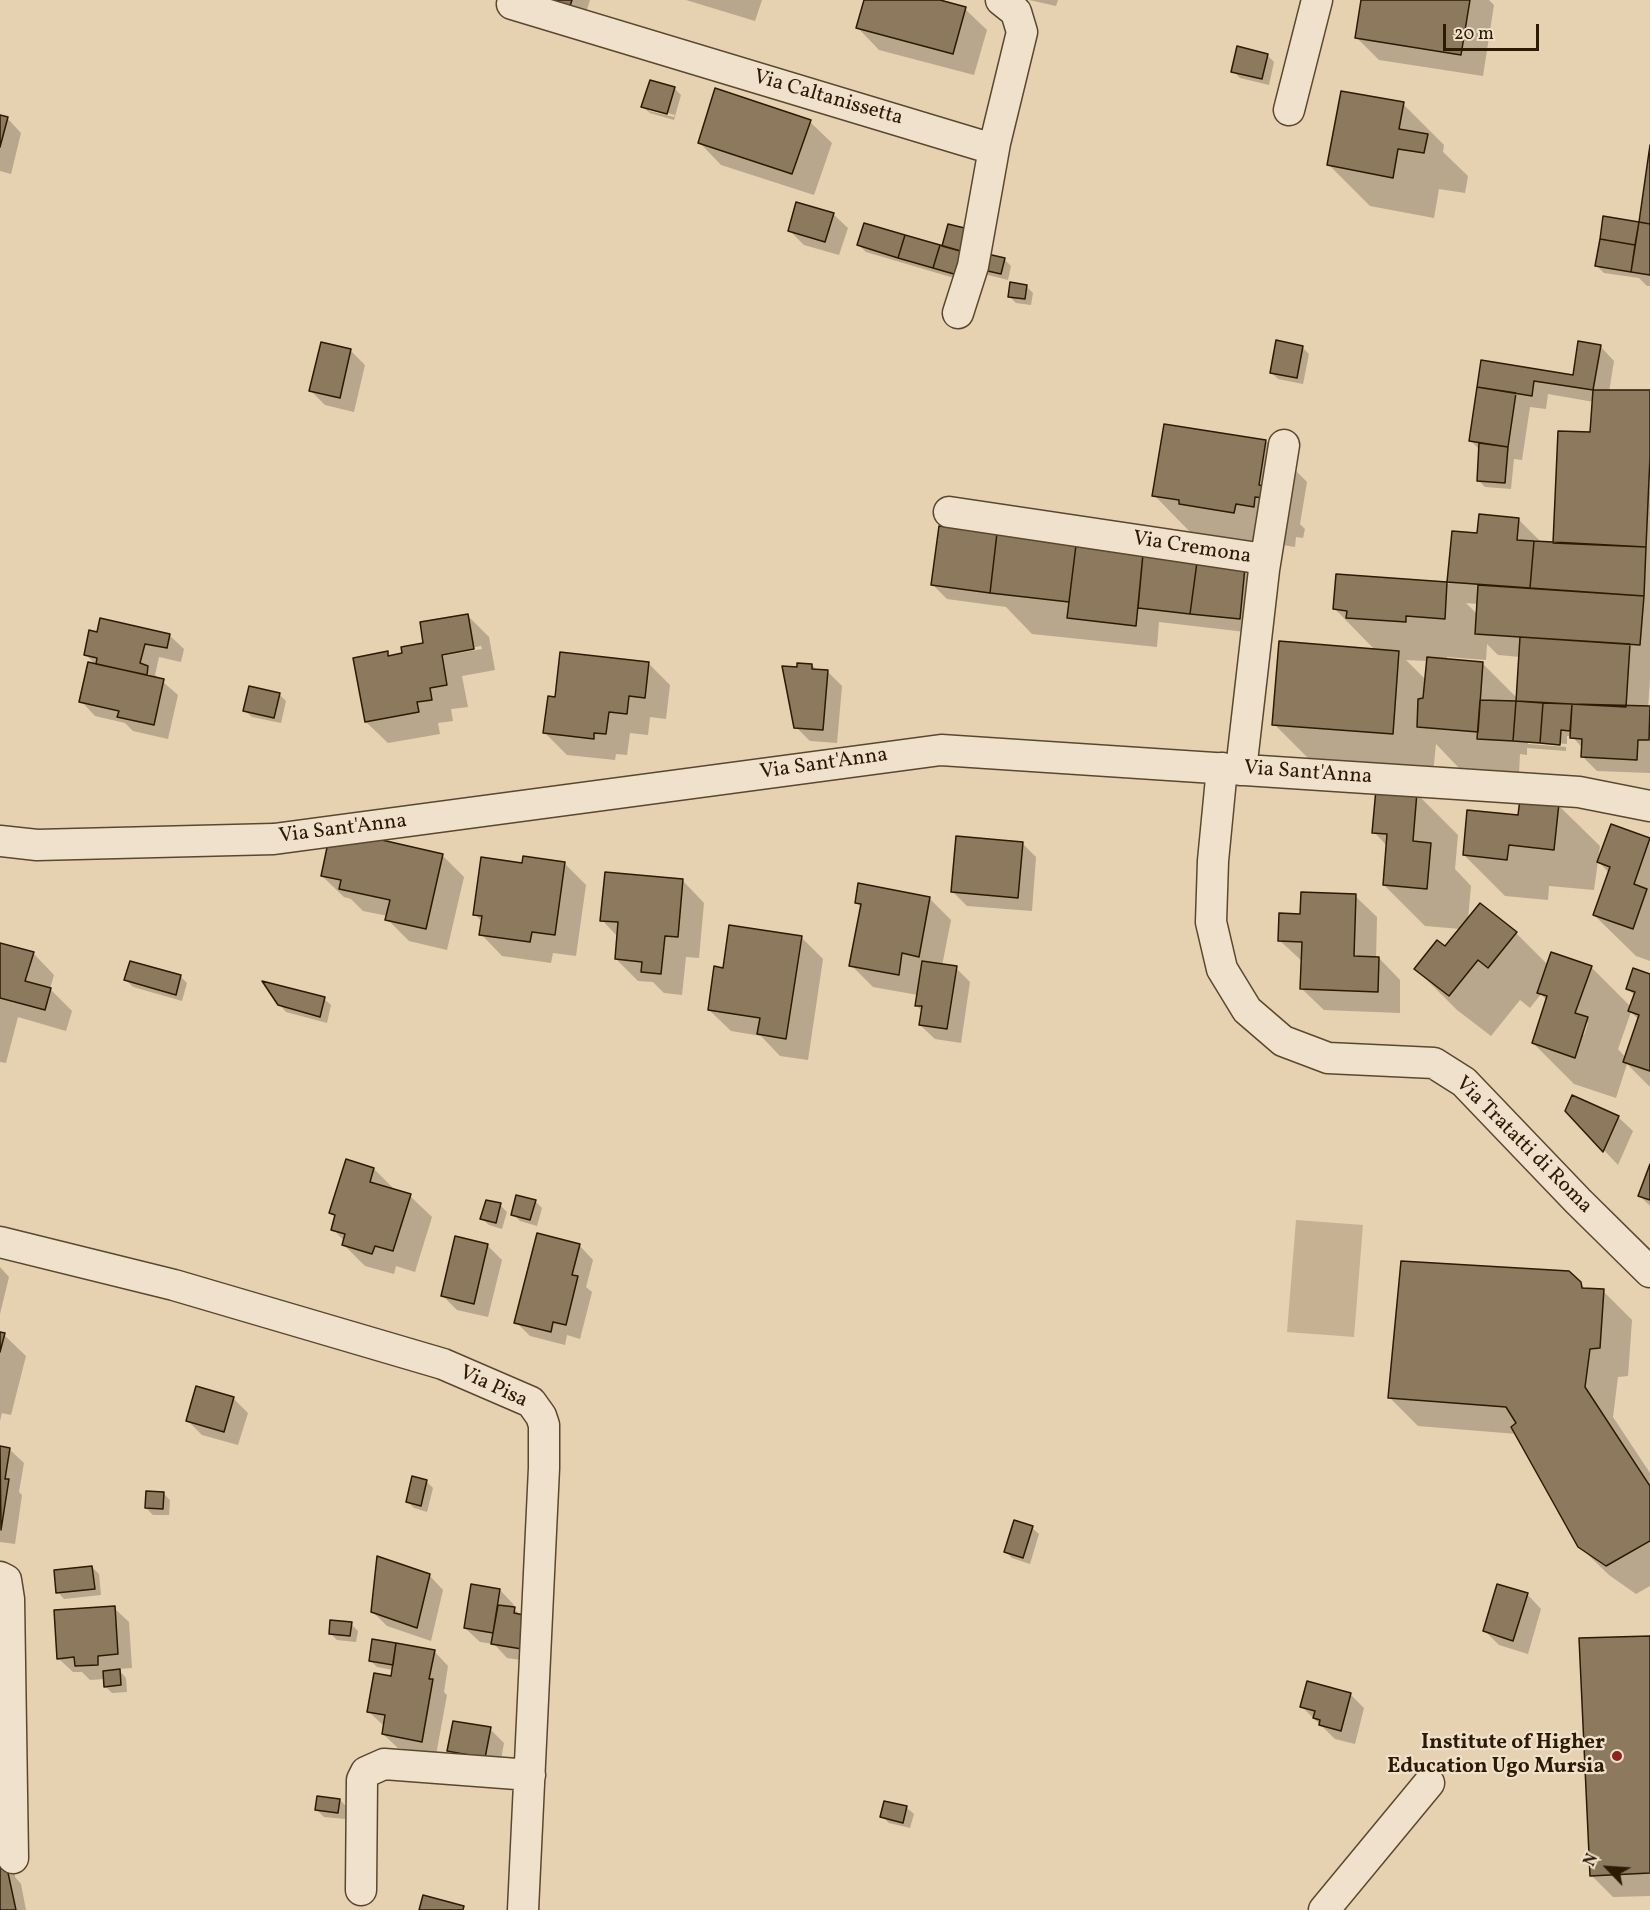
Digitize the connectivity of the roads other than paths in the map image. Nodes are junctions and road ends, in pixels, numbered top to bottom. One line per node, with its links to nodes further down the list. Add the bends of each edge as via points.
1 (1001, 0): 5 (street, via 1016,12 1022,32)
2 (1317, 0): 4 (street)
3 (512, 4): 5 (street, Via Caltanissetta, via 983,146)
4 (1289, 110)
5 (995, 143): 6 (street, via 973,266)
6 (958, 313)
7 (1284, 445): 9 (street)
8 (949, 512): 9 (street, Via Cremona, via 1251,557 1262,560)
9 (1264, 570): 10 (street, Via Cremona)
10 (1231, 769): 11 (street, Via Sant'Anna, via 1579,792); 12 (street, Via Sant'Anna, via 941,750 274,839 37,845); 14 (street, Via Tratatti di Roma, via 1213,861 1211,922 1221,969 1247,1010 1283,1041 1328,1058 1434,1063 1464,1082)
11 (1650, 806)
12 (0, 842)
13 (0, 1242): 16 (street, Via Pisa, via 174,1285 443,1364 531,1402 544,1425 544,1468)
14 (1650, 1272)
15 (0, 1577): 18 (street, via 6,1580 9,1599)
16 (530, 1775): 19 (street, via 384,1764 366,1772 362,1780); 20 (street, Via Pisa)
17 (1429, 1783): 21 (street)
18 (13, 1858)
19 (361, 1890)
20 (523, 1910)
21 (1324, 1910)

